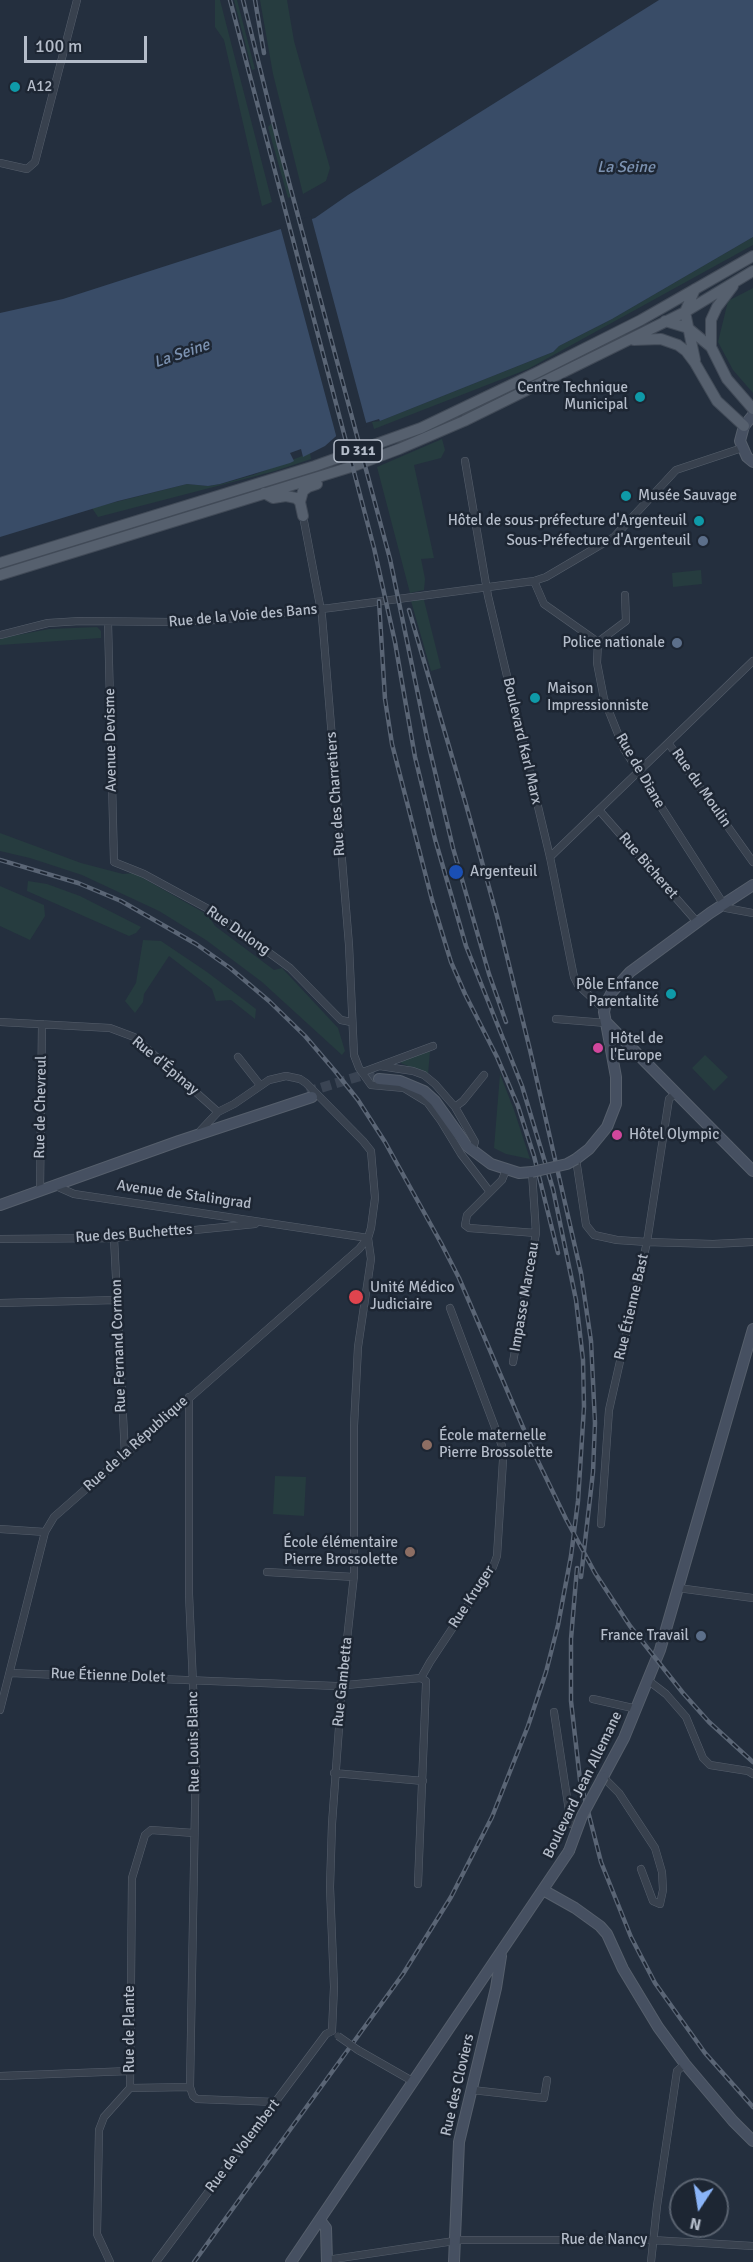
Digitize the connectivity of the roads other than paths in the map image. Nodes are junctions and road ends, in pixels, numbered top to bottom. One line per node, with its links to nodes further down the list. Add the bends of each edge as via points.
1 (77, 0): 2 (street, via 35,162 27,169)
2 (0, 163)
3 (753, 256): 6 (main road, D 311)
4 (753, 272): 5 (main road, D 311)
5 (735, 283): 7 (main road, D 311); 12 (main road, via 711,320)
6 (695, 289): 7 (main road); 8 (main road, D 311)
7 (685, 312): 9 (main road, D 311); 10 (main road)
8 (641, 320): 9 (main road); 24 (main road, D 311, via 477,402 386,442)
9 (668, 321): 10 (main road); 11 (main road, D 311)
10 (688, 328): 12 (main road); 13 (main road)
11 (628, 341): 13 (main road, via 669,341 686,351); 20 (main road, D 311, via 464,421)
12 (711, 347): 14 (main road, via 727,379)
13 (695, 363): 16 (main road, via 717,401)
14 (753, 409)
15 (753, 415): 16 (main road)
16 (744, 426): 17 (main road)
17 (742, 448): 19 (main road); 26 (street, Rue de la Voie des Bans, via 676,470 614,537)
18 (465, 461): 27 (street, Boulevard Karl Marx)
19 (753, 462)
20 (354, 466): 21 (main road, D 311); 22 (main road, via 345,475 308,487)
21 (264, 493): 22 (main road); 25 (main road, D 311)
22 (300, 502): 23 (main road)
23 (303, 516): 29 (street, Rue des Charretiers)
24 (0, 563)
25 (0, 575)
26 (534, 581): 27 (street, Rue de la Voie des Bans); 32 (street, via 544,604)
27 (487, 586): 29 (street, Rue de la Voie des Bans); 37 (street, Boulevard Karl Marx)
28 (625, 595): 32 (street, via 626,621)
29 (320, 609): 30 (street, Rue de la Voie des Bans, via 217,620); 47 (street, Rue des Charretiers, via 349,951)
30 (108, 622): 31 (street, Rue de la Voie des Bans, via 48,623); 38 (street, Avenue Devisme)
31 (0, 635)
32 (598, 642): 35 (street, Rue de Diane, via 597,663 604,699)
33 (753, 661): 34 (street)
34 (669, 744): 35 (street); 39 (street, Rue du Moulin)
35 (638, 773): 36 (street); 41 (street, Rue de Diane)
36 (599, 810): 37 (street); 43 (street, Rue Bicheret)
37 (550, 857): 44 (street, Boulevard Karl Marx, via 576,981)
38 (113, 858): 47 (street, Rue Dulong, via 117,864 144,874 212,911 290,968 341,1020)
39 (753, 862)
40 (753, 885): 41 (main road)
41 (723, 904): 42 (street, via 731,910); 43 (main road)
42 (753, 913)
43 (697, 922): 44 (main road, via 618,983)
44 (604, 1009): 48 (main road)
45 (556, 1019): 48 (street)
46 (0, 1022): 49 (street, Rue d'Épinay)
47 (351, 1022): 54 (street, Rue des Charretiers, via 354,1055)
48 (606, 1023): 51 (main road); 52 (main road)
49 (42, 1024): 60 (street, Rue d'Épinay, via 110,1028 134,1037); 70 (street, Rue de Chevreul)
50 (433, 1046): 55 (street)
51 (630, 1046): 52 (main road); 58 (main road)
52 (612, 1051): 64 (main road, via 617,1090 614,1114 598,1139)
53 (238, 1057): 57 (street)
54 (363, 1072): 55 (street); 71 (street, via 374,1087 396,1086 421,1097)
55 (379, 1073): 59 (street, via 400,1067 424,1075); 63 (main road, via 407,1078 429,1089); 65 (main road, via 424,1091 467,1146)
56 (484, 1075): 59 (street)
57 (260, 1085): 60 (street); 76 (street, via 286,1076 306,1083 371,1151 375,1198)
58 (676, 1093): 67 (main road); 78 (street, Rue Étienne Bast, via 669,1099)
59 (455, 1107): 63 (street, via 475,1142)
60 (218, 1112): 61 (street)
61 (201, 1130): 62 (main road); 62 (main road, via 309,1095)
62 (179, 1141): 69 (main road)
63 (473, 1147): 65 (main road)
64 (576, 1159): 68 (main road, bridge); 78 (street, via 586,1225 591,1233)
65 (485, 1160): 66 (main road)
66 (506, 1170): 68 (main road); 71 (street)
67 (753, 1171)
68 (532, 1172): 74 (street, Impasse Marceau)
69 (56, 1186): 70 (main road); 73 (street, Avenue de Stalingrad, via 74,1194)
70 (40, 1191): 72 (main road)
71 (490, 1192): 74 (street, via 467,1215 465,1225)
72 (0, 1204)
73 (267, 1222): 75 (street, Rue des Buchettes); 76 (street, Avenue de Stalingrad)
74 (536, 1233): 84 (street, Impasse Marceau)
75 (114, 1238): 77 (street, Rue des Buchettes); 80 (street, Rue Fernand Cormon)
76 (368, 1238): 85 (street, Rue de la République); 91 (street, Rue Gambetta, via 371,1259 358,1347 354,1426)
77 (0, 1239)
78 (647, 1242): 79 (street); 87 (street, Rue Étienne Bast, via 609,1410)
79 (753, 1242)
80 (117, 1300): 81 (street); 86 (street, Rue Fernand Cormon)
81 (0, 1303)
82 (450, 1308): 95 (street, Rue Kruger, via 502,1446 497,1556 488,1577)
83 (753, 1329): 92 (main road, Boulevard Jean Allemane)
84 (513, 1362)
85 (189, 1397): 86 (street, Rue de la République); 96 (street, Rue Louis Blanc)
86 (125, 1455): 89 (street, Rue de la République, via 54,1517)
87 (601, 1524)
88 (0, 1529): 89 (street)
89 (45, 1532): 94 (street, Rue de la République)
90 (267, 1572): 91 (street)
91 (354, 1577): 98 (street, Rue Gambetta)
92 (678, 1588): 93 (street); 97 (main road, Boulevard Jean Allemane)
93 (753, 1598)
94 (10, 1672): 96 (street, Rue Étienne Dolet); 99 (street, Rue de la République)
95 (421, 1678): 98 (street, Rue Étienne Dolet); 107 (street, via 426,1684)
96 (193, 1679): 98 (street, Rue Étienne Dolet); 109 (street, Rue Louis Blanc)
97 (649, 1681): 101 (main road, Boulevard Jean Allemane); 105 (street, via 686,1717 710,1765)
98 (342, 1686): 104 (street, Rue Gambetta)
99 (2, 1692): 102 (street, Rue de la République)
100 (593, 1699): 101 (street)
101 (637, 1709): 106 (main road, Boulevard Jean Allemane)
102 (0, 1710)
103 (554, 1712): 108 (street, via 571,1824)
104 (334, 1773): 107 (street); 116 (street, Rue Gambetta, via 330,1887)
105 (751, 1773)
106 (603, 1777): 108 (main road, Boulevard Jean Allemane, bridge); 110 (street, via 619,1793 655,1848 662,1872 660,1904 653,1901)
107 (423, 1781): 111 (street)
108 (579, 1826): 112 (main road, Boulevard Jean Allemane, bridge, via 570,1851)
109 (194, 1833): 118 (street, Rue de Plante, via 151,1830 145,1835 135,1862); 122 (street, Rue Louis Blanc)
110 (640, 1869)
111 (418, 1884)
112 (543, 1890): 113 (main road, Boulevard Jean Allemane); 117 (main road, via 575,1908 607,1934 642,2001)
113 (501, 1953): 114 (main road, Rue des Cloviers); 115 (main road, Boulevard Jean Allemane)
114 (496, 1988): 115 (main road, via 487,1984); 124 (main road, Rue des Cloviers)
115 (476, 1990): 121 (main road, Boulevard Jean Allemane)
116 (332, 2031): 121 (street, bridge); 125 (street, Rue de Volembert)
117 (685, 2064): 126 (main road); 128 (street, via 677,2071)
118 (130, 2071): 119 (street); 123 (street, Rue de Plante)
119 (0, 2076)
120 (547, 2080): 124 (street, via 544,2098)
121 (414, 2082): 127 (main road, Boulevard Jean Allemane)
122 (190, 2087): 123 (street); 125 (street, via 197,2099)
123 (130, 2088): 132 (street, Rue de Plante, via 104,2117 99,2130 97,2234)
124 (472, 2090): 129 (main road, Rue des Cloviers, via 459,2142)
125 (276, 2102): 133 (street, Rue de Volembert)
126 (753, 2141)
127 (320, 2220): 131 (main road, via 326,2228); 134 (main road, Boulevard Jean Allemane)
128 (652, 2240): 129 (street, Rue de Nancy); 130 (street, Rue de Nancy); 136 (street)
129 (454, 2242): 131 (street, Rue de Nancy); 135 (main road, Rue des Cloviers)
130 (753, 2246)
131 (327, 2261)
132 (110, 2262)
133 (156, 2262)
134 (291, 2262)
135 (454, 2262)
136 (651, 2262)

